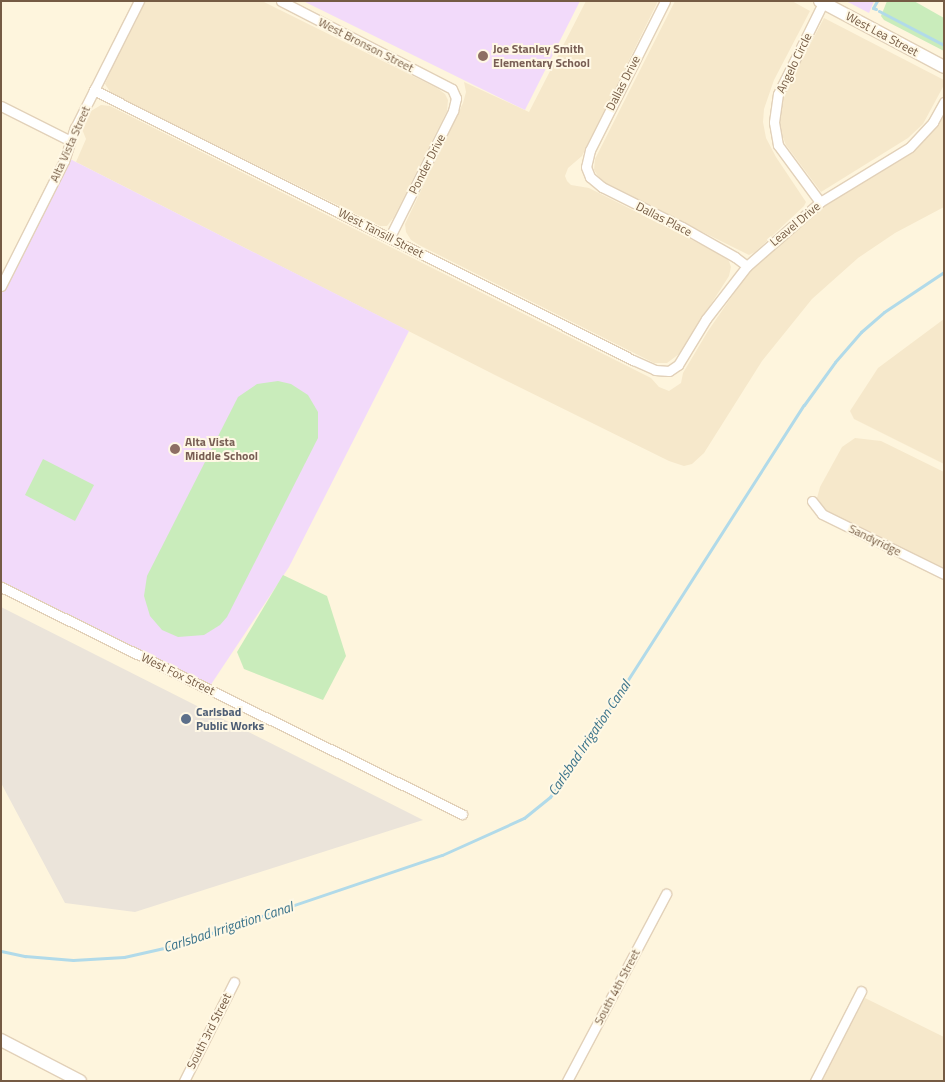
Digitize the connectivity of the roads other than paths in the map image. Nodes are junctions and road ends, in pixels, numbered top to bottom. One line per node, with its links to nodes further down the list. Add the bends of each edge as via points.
1 (139, 1): 7 (street, Alta Vista Street)
2 (280, 1): 6 (street, West Bronson Street)
3 (664, 1): 11 (street, Dallas Drive, via 590,150)
4 (822, 2): 5 (main road, West Lea Street); 12 (street, Angelo Circle, via 778,94 774,122 781,151)
5 (944, 67)
6 (452, 89): 13 (street, Ponder Drive, via 456,98 453,111)
7 (94, 90): 10 (street, Alta Vista Street); 13 (street, West Tansill Street)
8 (944, 102): 12 (street, Leavel Drive, via 910,147)
9 (1, 106): 10 (street)
10 (71, 141): 15 (street, Alta Vista Street)
11 (586, 167): 14 (street, Dallas Place, via 590,177 602,187)
12 (820, 202): 14 (street, Leavel Drive)
13 (390, 237): 16 (street, West Tansill Street, via 633,360 656,370)
14 (747, 266): 16 (street, Leavel Drive, via 706,319 678,365)
15 (1, 286)
16 (669, 371)
17 (812, 501): 18 (street, Sandyridge, via 822,514)
18 (944, 574)
19 (1, 587): 20 (street, West Fox Street)
20 (462, 814)
21 (666, 894): 27 (street, South 4th Street)
22 (234, 982): 26 (street, South 3rd Street)
23 (862, 991): 28 (street)
24 (1, 1040): 25 (main road)
25 (80, 1081)
26 (184, 1081)
27 (567, 1081)
28 (815, 1081)

